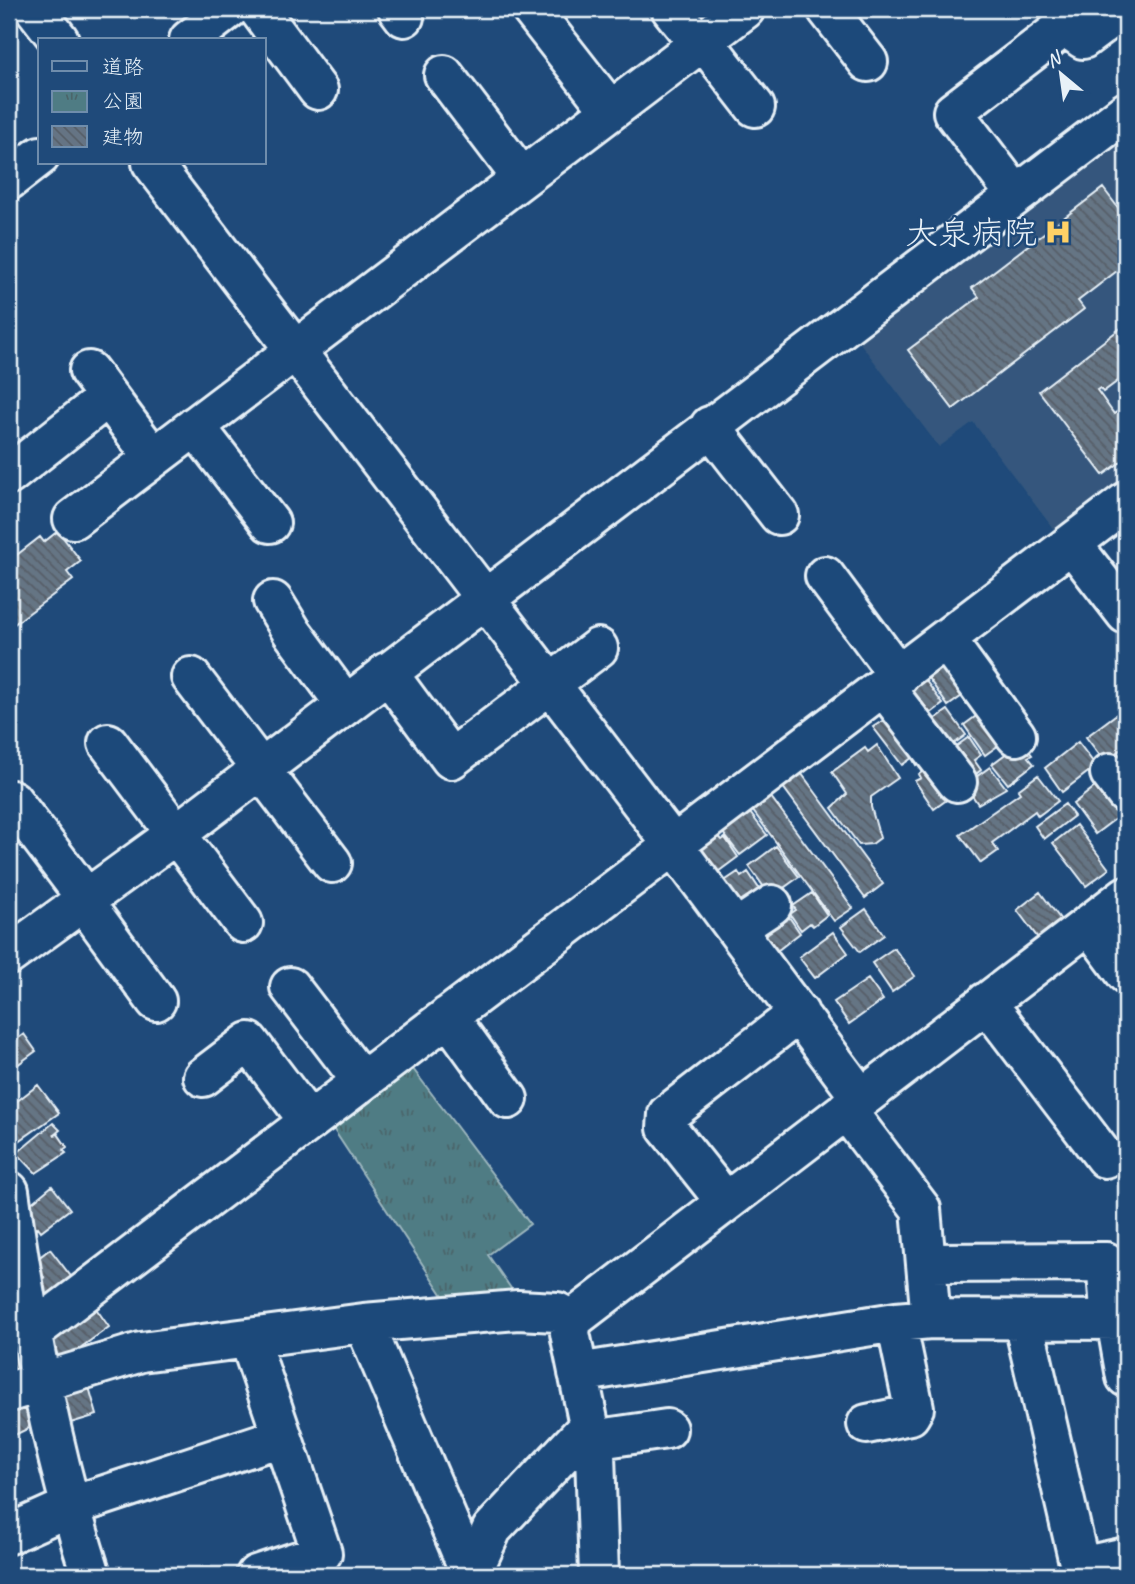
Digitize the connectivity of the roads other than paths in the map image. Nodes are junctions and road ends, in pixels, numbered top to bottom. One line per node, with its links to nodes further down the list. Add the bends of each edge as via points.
1 (229, 9): 8 (street)
2 (258, 9): 12 (street)
3 (531, 9): 14 (street)
4 (671, 9): 9 (street)
5 (745, 9): 9 (street)
6 (827, 9): 10 (street)
7 (1123, 9): 20 (street, via 1083,39 1065,26 953,112)
8 (192, 38)
9 (701, 42): 13 (street); 14 (street)
10 (868, 62)
11 (444, 75): 18 (street)
12 (318, 90)
13 (755, 107)
14 (610, 110): 18 (street)
15 (1126, 112): 20 (street)
16 (38, 158): 19 (street)
17 (153, 164): 21 (street)
18 (522, 178): 21 (street)
19 (9, 180)
20 (1016, 195): 23 (street)
21 (294, 351): 22 (street); 32 (street)
22 (195, 426): 24 (street); 29 (street)
23 (710, 426): 27 (street); 32 (street)
24 (153, 457): 25 (street, via 99,384); 28 (street)
25 (9, 475)
26 (1126, 502): 30 (street)
27 (779, 514)
28 (73, 519)
29 (270, 523)
30 (1072, 544): 34 (street); 35 (street)
31 (825, 576): 40 (street)
32 (486, 597): 37 (street); 39 (street)
33 (273, 601): 41 (street)
34 (1126, 614)
35 (946, 640): 40 (street); 42 (street)
36 (598, 648): 39 (street)
37 (387, 672): 39 (street, via 451,759); 41 (street)
38 (191, 677): 44 (street)
39 (550, 682): 48 (street)
40 (892, 682): 45 (street); 48 (street)
41 (346, 705): 44 (street)
42 (1016, 736)
43 (108, 743): 47 (street)
44 (261, 768): 47 (street); 49 (street)
45 (957, 782)
46 (12, 800): 51 (street)
47 (176, 834): 51 (street); 53 (street)
48 (674, 846): 55 (street); 62 (street)
49 (332, 863)
50 (1126, 896): 54 (street)
51 (85, 900): 56 (street); 59 (street)
52 (772, 905): 55 (street)
53 (243, 923)
54 (1089, 925): 57 (street); 60 (street)
55 (736, 929): 61 (street)
56 (9, 955)
57 (1126, 974)
58 (290, 987): 64 (street)
59 (156, 1001)
60 (986, 1002): 66 (street); 68 (street)
61 (799, 1013): 66 (street); 70 (street, via 668,1114 667,1128)
62 (448, 1016): 64 (street); 65 (street)
63 (204, 1077): 67 (street, via 249,1042)
64 (361, 1080): 67 (street)
65 (508, 1099)
66 (853, 1104): 70 (street); 72 (street, via 921,1209)
67 (308, 1120): 78 (street)
68 (1105, 1159)
69 (9, 1191): 71 (street)
70 (725, 1201): 73 (street)
71 (13, 1252): 78 (street)
72 (928, 1263): 74 (street); 76 (street, via 1106,1262)
73 (572, 1320): 77 (street, via 557,1312 519,1310); 80 (street)
74 (913, 1320): 75 (street); 80 (street); 83 (street, via 914,1408 910,1415)
75 (1023, 1320): 76 (street); 89 (street, via 1080,1567)
76 (1118, 1320): 81 (street)
77 (364, 1323): 79 (street); 92 (street)
78 (32, 1332): 82 (street)
79 (249, 1339): 82 (street, via 141,1352); 86 (street)
80 (578, 1373): 85 (street)
81 (1126, 1377)
82 (24, 1387): 87 (street)
83 (867, 1424)
84 (667, 1429): 85 (street)
85 (590, 1434): 92 (street, via 492,1529); 93 (street, via 598,1505)
86 (281, 1437): 87 (street); 91 (street, via 322,1553)
87 (69, 1507): 88 (street); 90 (street)
88 (9, 1534)
89 (1126, 1557)
90 (91, 1575)
91 (256, 1575)
92 (471, 1575)
93 (598, 1575)

